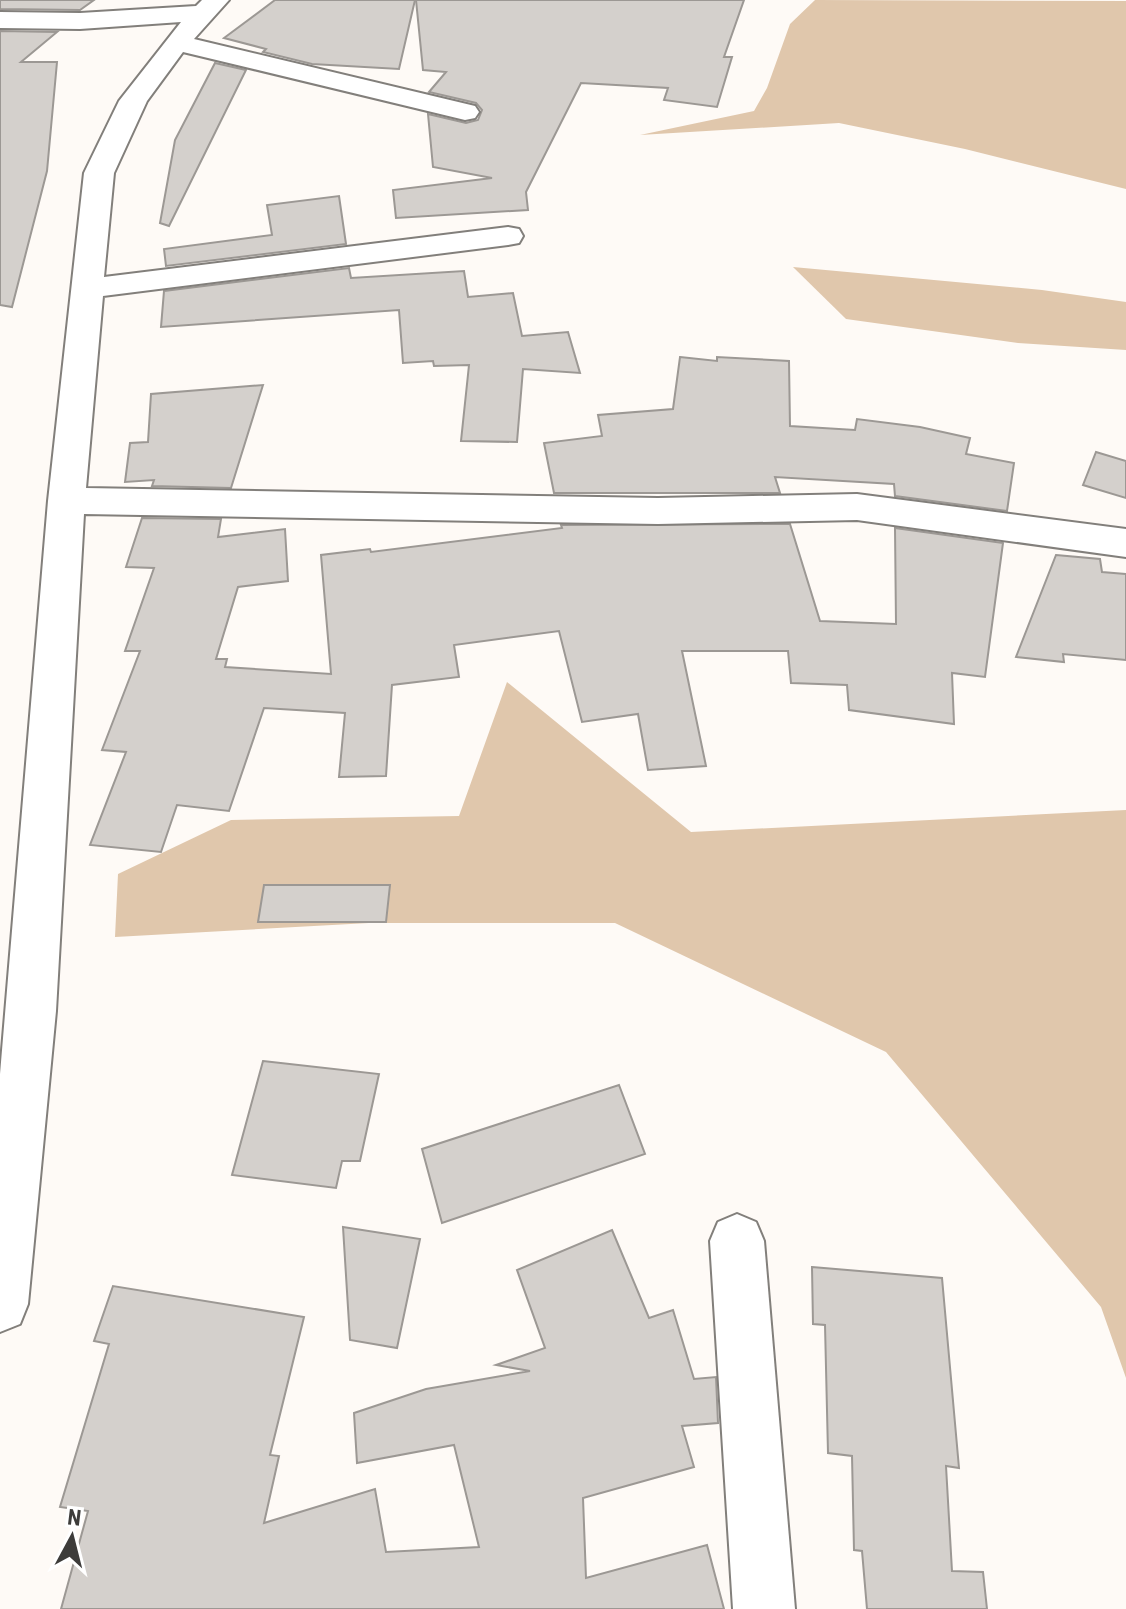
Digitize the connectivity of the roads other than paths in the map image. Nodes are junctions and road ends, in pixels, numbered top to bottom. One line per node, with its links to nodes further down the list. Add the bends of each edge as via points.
1 (210, 7): 2 (street, via 80,21); 3 (street)
2 (0, 20)
3 (177, 43): 4 (street); 6 (street, via 133,99 107,150 99,173)
4 (465, 112)
5 (508, 236): 6 (street)
6 (90, 288): 7 (street)
7 (66, 501): 8 (street, via 658,511 857,507); 10 (street, via 32,1011)
8 (1126, 543)
9 (737, 1241): 11 (street)
10 (0, 1304)
11 (764, 1609)

